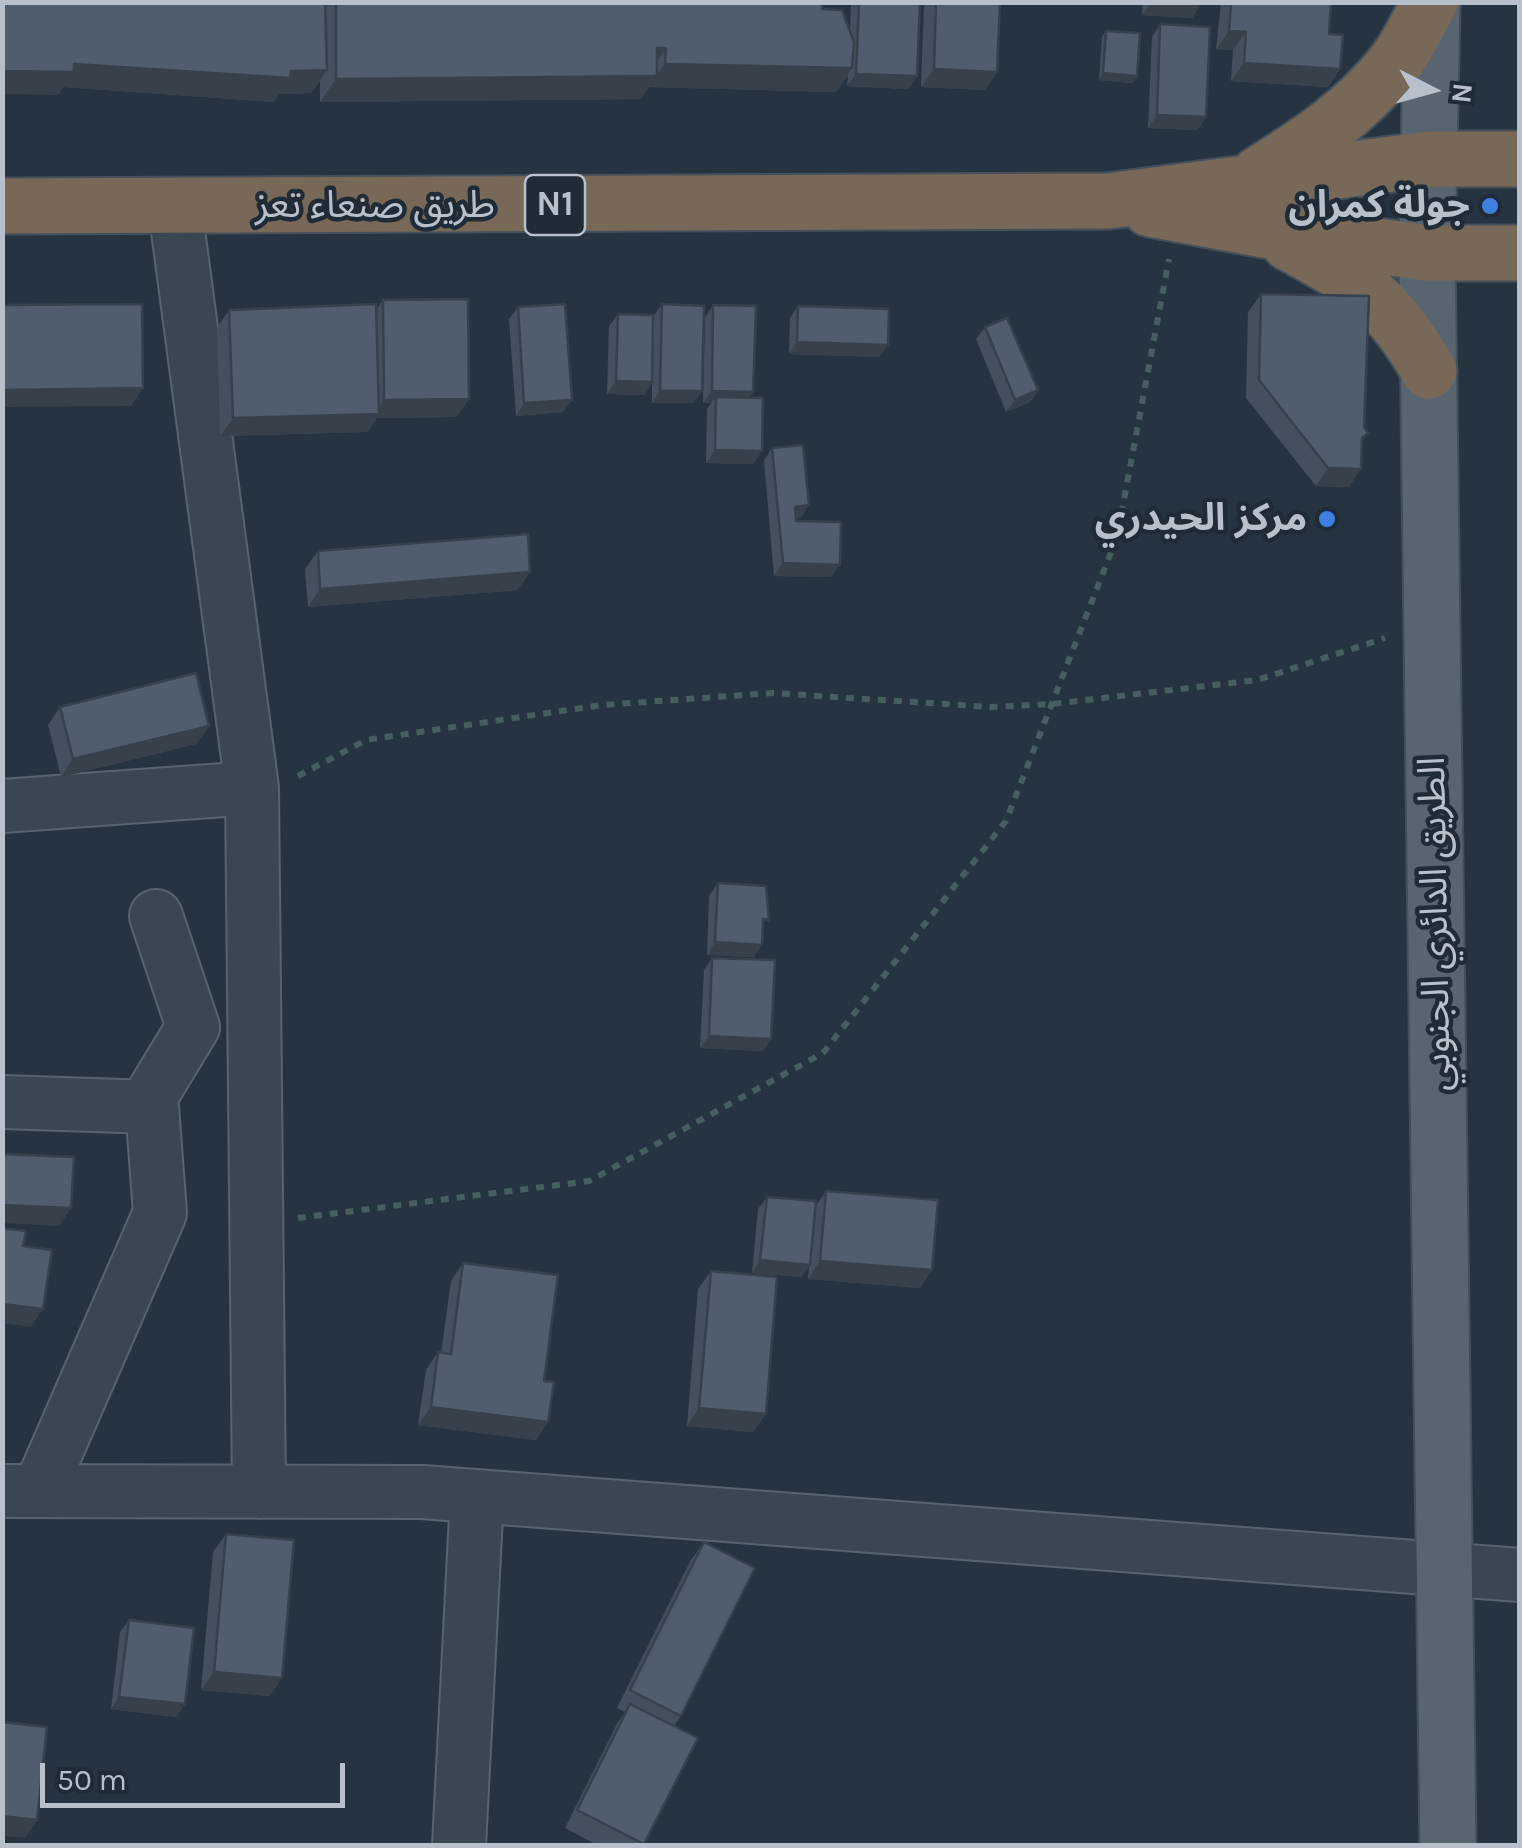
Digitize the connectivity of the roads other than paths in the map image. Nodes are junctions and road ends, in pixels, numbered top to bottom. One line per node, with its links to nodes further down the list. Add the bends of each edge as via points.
1 (1431, 2): 3 (main road, الطريق الدائري الجنوبي); 5 (highway, via 1370,93 1318,137)
2 (1520, 158): 3 (highway, N1)
3 (1430, 159): 5 (highway, N1); 8 (main road, الطريق الدائري الجنوبي)
4 (1108, 201): 5 (highway, N1); 5 (highway, via 1177,214); 7 (highway, طريق صنعاء تعز / N1)
5 (1257, 205): 8 (highway); 10 (highway, via 1375,298 1408,334)
6 (2, 206): 7 (highway, طريق صنعاء تعز / N1)
7 (174, 208): 12 (street)
8 (1427, 252): 9 (highway); 10 (main road, الطريق الدائري الجنوبي)
9 (1520, 253)
10 (1429, 371): 21 (main road, الطريق الدائري الجنوبي)
11 (197, 792): 12 (street); 13 (street); 14 (street, via 114,821)
12 (252, 794): 19 (street)
13 (2, 806)
14 (2, 834)
15 (156, 916): 17 (street, via 192,1027)
16 (2, 1102): 17 (street)
17 (145, 1106): 18 (street, via 152,1107 160,1212)
18 (21, 1491): 19 (street)
19 (259, 1492): 20 (street)
20 (477, 1496): 21 (street); 23 (street)
21 (1444, 1568): 22 (street); 24 (main road, الطريق الدائري الجنوبي)
22 (1520, 1576)
23 (459, 1846)
24 (1448, 1846)

